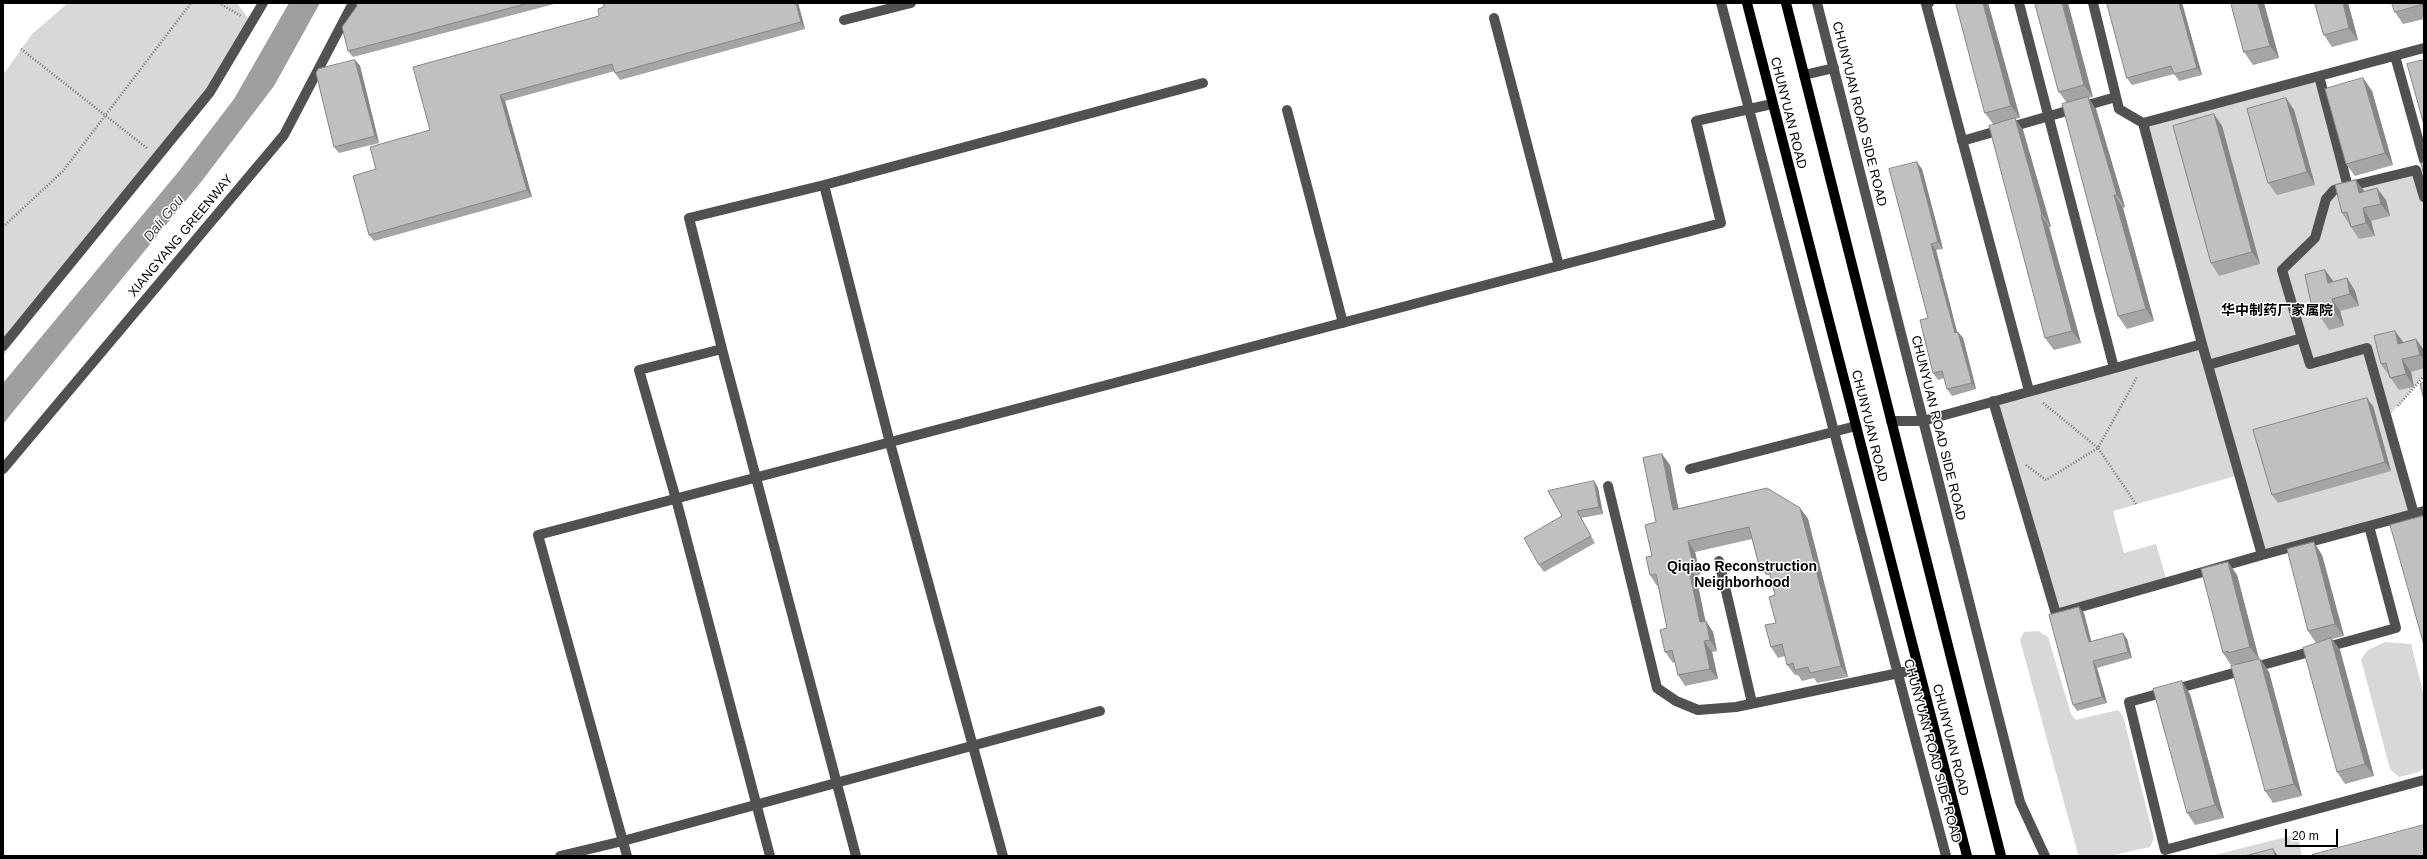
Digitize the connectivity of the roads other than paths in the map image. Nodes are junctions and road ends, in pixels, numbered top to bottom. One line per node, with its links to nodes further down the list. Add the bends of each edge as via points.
1 (263, 3): 35 (street, via 210,92)
2 (353, 3): 46 (street, XIANGYANG GREENWAY, via 284,135)
3 (912, 3): 12 (street)
4 (1721, 3): 21 (street, CHUNYUAN ROAD SIDE ROAD)
5 (1747, 3): 20 (main road, CHUNYUAN ROAD)
6 (1786, 3): 16 (main road, CHUNYUAN ROAD)
7 (1817, 3): 15 (street, CHUNYUAN ROAD SIDE ROAD)
8 (1930, 3): 25 (street, via 1926,4)
9 (2019, 3): 23 (street)
10 (2093, 3): 19 (street)
11 (1494, 18): 31 (street)
12 (844, 20)
13 (2424, 48): 14 (street)
14 (2395, 56): 17 (street); 26 (street)
15 (1834, 68): 16 (street); 41 (street, CHUNYUAN ROAD SIDE ROAD)
16 (1804, 75): 42 (main road, CHUNYUAN ROAD)
17 (2319, 76): 24 (street); 29 (street)
18 (1203, 83): 28 (street)
19 (2116, 96): 23 (street); 24 (street, via 2119,109)
20 (1772, 104): 21 (street); 43 (main road, CHUNYUAN ROAD)
21 (1749, 109): 31 (street, via 1696,121 1722,223); 44 (street, CHUNYUAN ROAD SIDE ROAD)
22 (1287, 110): 32 (street)
23 (2048, 117): 25 (street); 38 (street)
24 (2144, 123): 34 (street)
25 (1962, 141): 39 (street)
26 (2424, 161): 27 (street)
27 (2416, 170): 29 (street); 30 (street)
28 (824, 186): 36 (street, via 689,218); 45 (street)
29 (2348, 187): 33 (street, via 2334,190 2326,200 2314,238 2282,270)
30 (2424, 197)
31 (1559, 266): 32 (street)
32 (1343, 323): 45 (street)
33 (2302, 338): 37 (street); 51 (street, via 2310,364 2367,348)
34 (2202, 344): 37 (street); 38 (street)
35 (3, 346)
36 (722, 349): 48 (street); 50 (street, via 639,370)
37 (2208, 365): 53 (street)
38 (2114, 368): 39 (street)
39 (2029, 391): 40 (street)
40 (1993, 401): 41 (street); 53 (street, via 2056,614)
41 (1923, 420): 42 (street); 72 (street, CHUNYUAN ROAD SIDE ROAD, via 2020,802)
42 (1891, 421): 71 (main road, CHUNYUAN ROAD)
43 (1856, 426): 44 (street); 55 (main road, CHUNYUAN ROAD)
44 (1834, 432): 47 (street); 56 (street, CHUNYUAN ROAD SIDE ROAD)
45 (890, 443): 48 (street); 59 (street)
46 (3, 469)
47 (1690, 469)
48 (756, 477): 50 (street); 61 (street)
49 (1608, 486): 57 (street, via 1657,688 1676,701 1698,710)
50 (676, 499): 62 (street); 63 (street, via 538,536)
51 (2419, 513): 52 (street)
52 (2369, 526): 53 (street); 60 (street, via 2396,628 2129,702 2164,850)
53 (2262, 555)
54 (1719, 561): 57 (street)
55 (1918, 669): 56 (street); 70 (main road, CHUNYUAN ROAD)
56 (1898, 672): 57 (street); 69 (street, CHUNYUAN ROAD SIDE ROAD)
57 (1752, 703)
58 (1100, 711): 59 (street)
59 (973, 746): 61 (street); 68 (street)
60 (2424, 780)
61 (837, 782): 62 (street); 67 (street)
62 (756, 804): 63 (street); 66 (street)
63 (623, 841): 64 (street); 65 (street)
64 (560, 856)
65 (627, 856)
66 (770, 856)
67 (856, 856)
68 (1003, 856)
69 (1946, 856)
70 (1967, 856)
71 (2001, 856)
72 (2045, 856)

